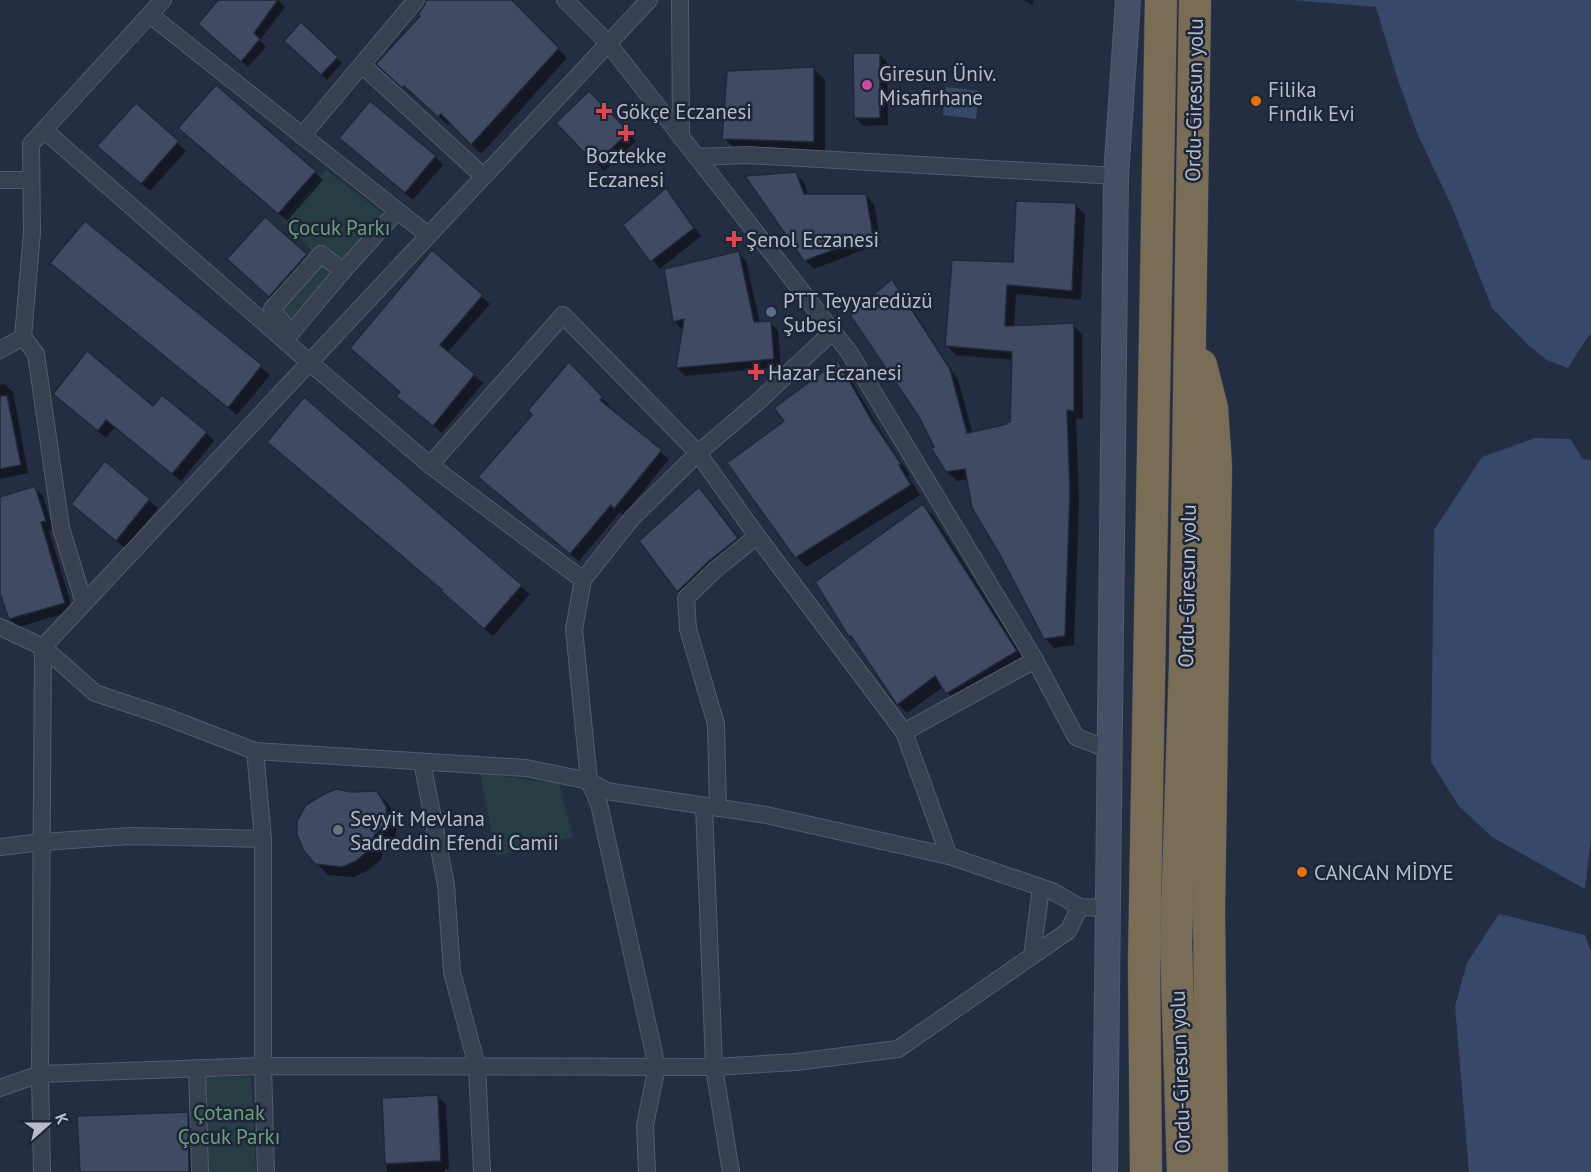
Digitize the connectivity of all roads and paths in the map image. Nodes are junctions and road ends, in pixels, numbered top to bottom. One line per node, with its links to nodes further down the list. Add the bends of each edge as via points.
1 (416, 0): 10 (street)
2 (565, 0): 9 (street)
3 (649, 0): 9 (street)
4 (680, 0): 13 (street)
5 (1128, 0): 16 (street)
6 (1161, 0): 63 (highway, Ordu-Giresun yolu, via 1144,962)
7 (1195, 3): 22 (highway, Ordu-Giresun yolu)
8 (157, 4): 11 (street); 12 (street)
9 (608, 43): 13 (street); 15 (street)
10 (362, 65): 12 (street); 15 (street)
11 (44, 130): 18 (street, via 31,144); 26 (street)
12 (302, 136): 19 (street)
13 (681, 137): 14 (street)
14 (697, 157): 16 (street, via 747,155); 23 (street)
15 (483, 176): 20 (street)
16 (1116, 176): 36 (street)
17 (0, 180): 18 (street)
18 (31, 180): 24 (street, via 32,232)
19 (397, 211): 20 (street); 21 (street)
20 (428, 235): 26 (street)
21 (343, 271): 21 (street, via 321,297 291,333 272,309 321,254)
22 (1191, 327): 64 (highway, Ordu-Giresun yolu, via 1176,944); 65 (highway, via 1212,408 1216,466 1209,913)
23 (833, 331): 27 (street); 34 (street)
24 (23, 337): 25 (street); 31 (street, via 36,354 61,528)
25 (0, 350)
26 (309, 362): 28 (street); 31 (street)
27 (698, 453): 28 (street, via 563,315); 29 (street); 30 (street, via 632,518)
28 (430, 465): 30 (street)
29 (757, 536): 35 (street); 40 (street, via 686,598 688,629 716,724)
30 (583, 580): 39 (street, via 574,629)
31 (84, 603): 33 (street)
32 (0, 627): 33 (street)
33 (43, 647): 37 (street, via 95,693); 42 (street)
34 (1035, 660): 35 (street); 36 (street, via 1076,736)
35 (904, 732): 44 (street)
36 (1110, 750): 47 (street)
37 (255, 751): 38 (street); 41 (street)
38 (422, 762): 39 (street, via 526,768); 50 (street, via 446,885 452,972)
39 (589, 781): 40 (street, via 606,791); 51 (street, via 599,804)
40 (711, 807): 44 (street, via 766,815); 52 (street)
41 (262, 839): 42 (street, via 130,836); 49 (street)
42 (42, 842): 43 (street); 54 (street)
43 (0, 847)
44 (949, 856): 45 (street)
45 (1041, 888): 46 (street); 48 (street)
46 (1080, 907): 47 (street); 48 (street, via 1068,930)
47 (1109, 908): 62 (street)
48 (1032, 956): 52 (street, via 898,1049 796,1062)
49 (263, 1066): 50 (street); 53 (street); 58 (street)
50 (477, 1066): 51 (street); 59 (street)
51 (657, 1067): 52 (street); 60 (street, via 645,1125)
52 (714, 1067): 61 (street)
53 (196, 1068): 54 (street); 57 (street)
54 (40, 1074): 55 (street); 56 (street)
55 (0, 1088)
56 (42, 1172)
57 (200, 1172)
58 (266, 1172)
59 (482, 1172)
60 (647, 1172)
61 (731, 1172)
62 (1105, 1172)
63 (1146, 1172)
64 (1183, 1172)
65 (1212, 1172)

